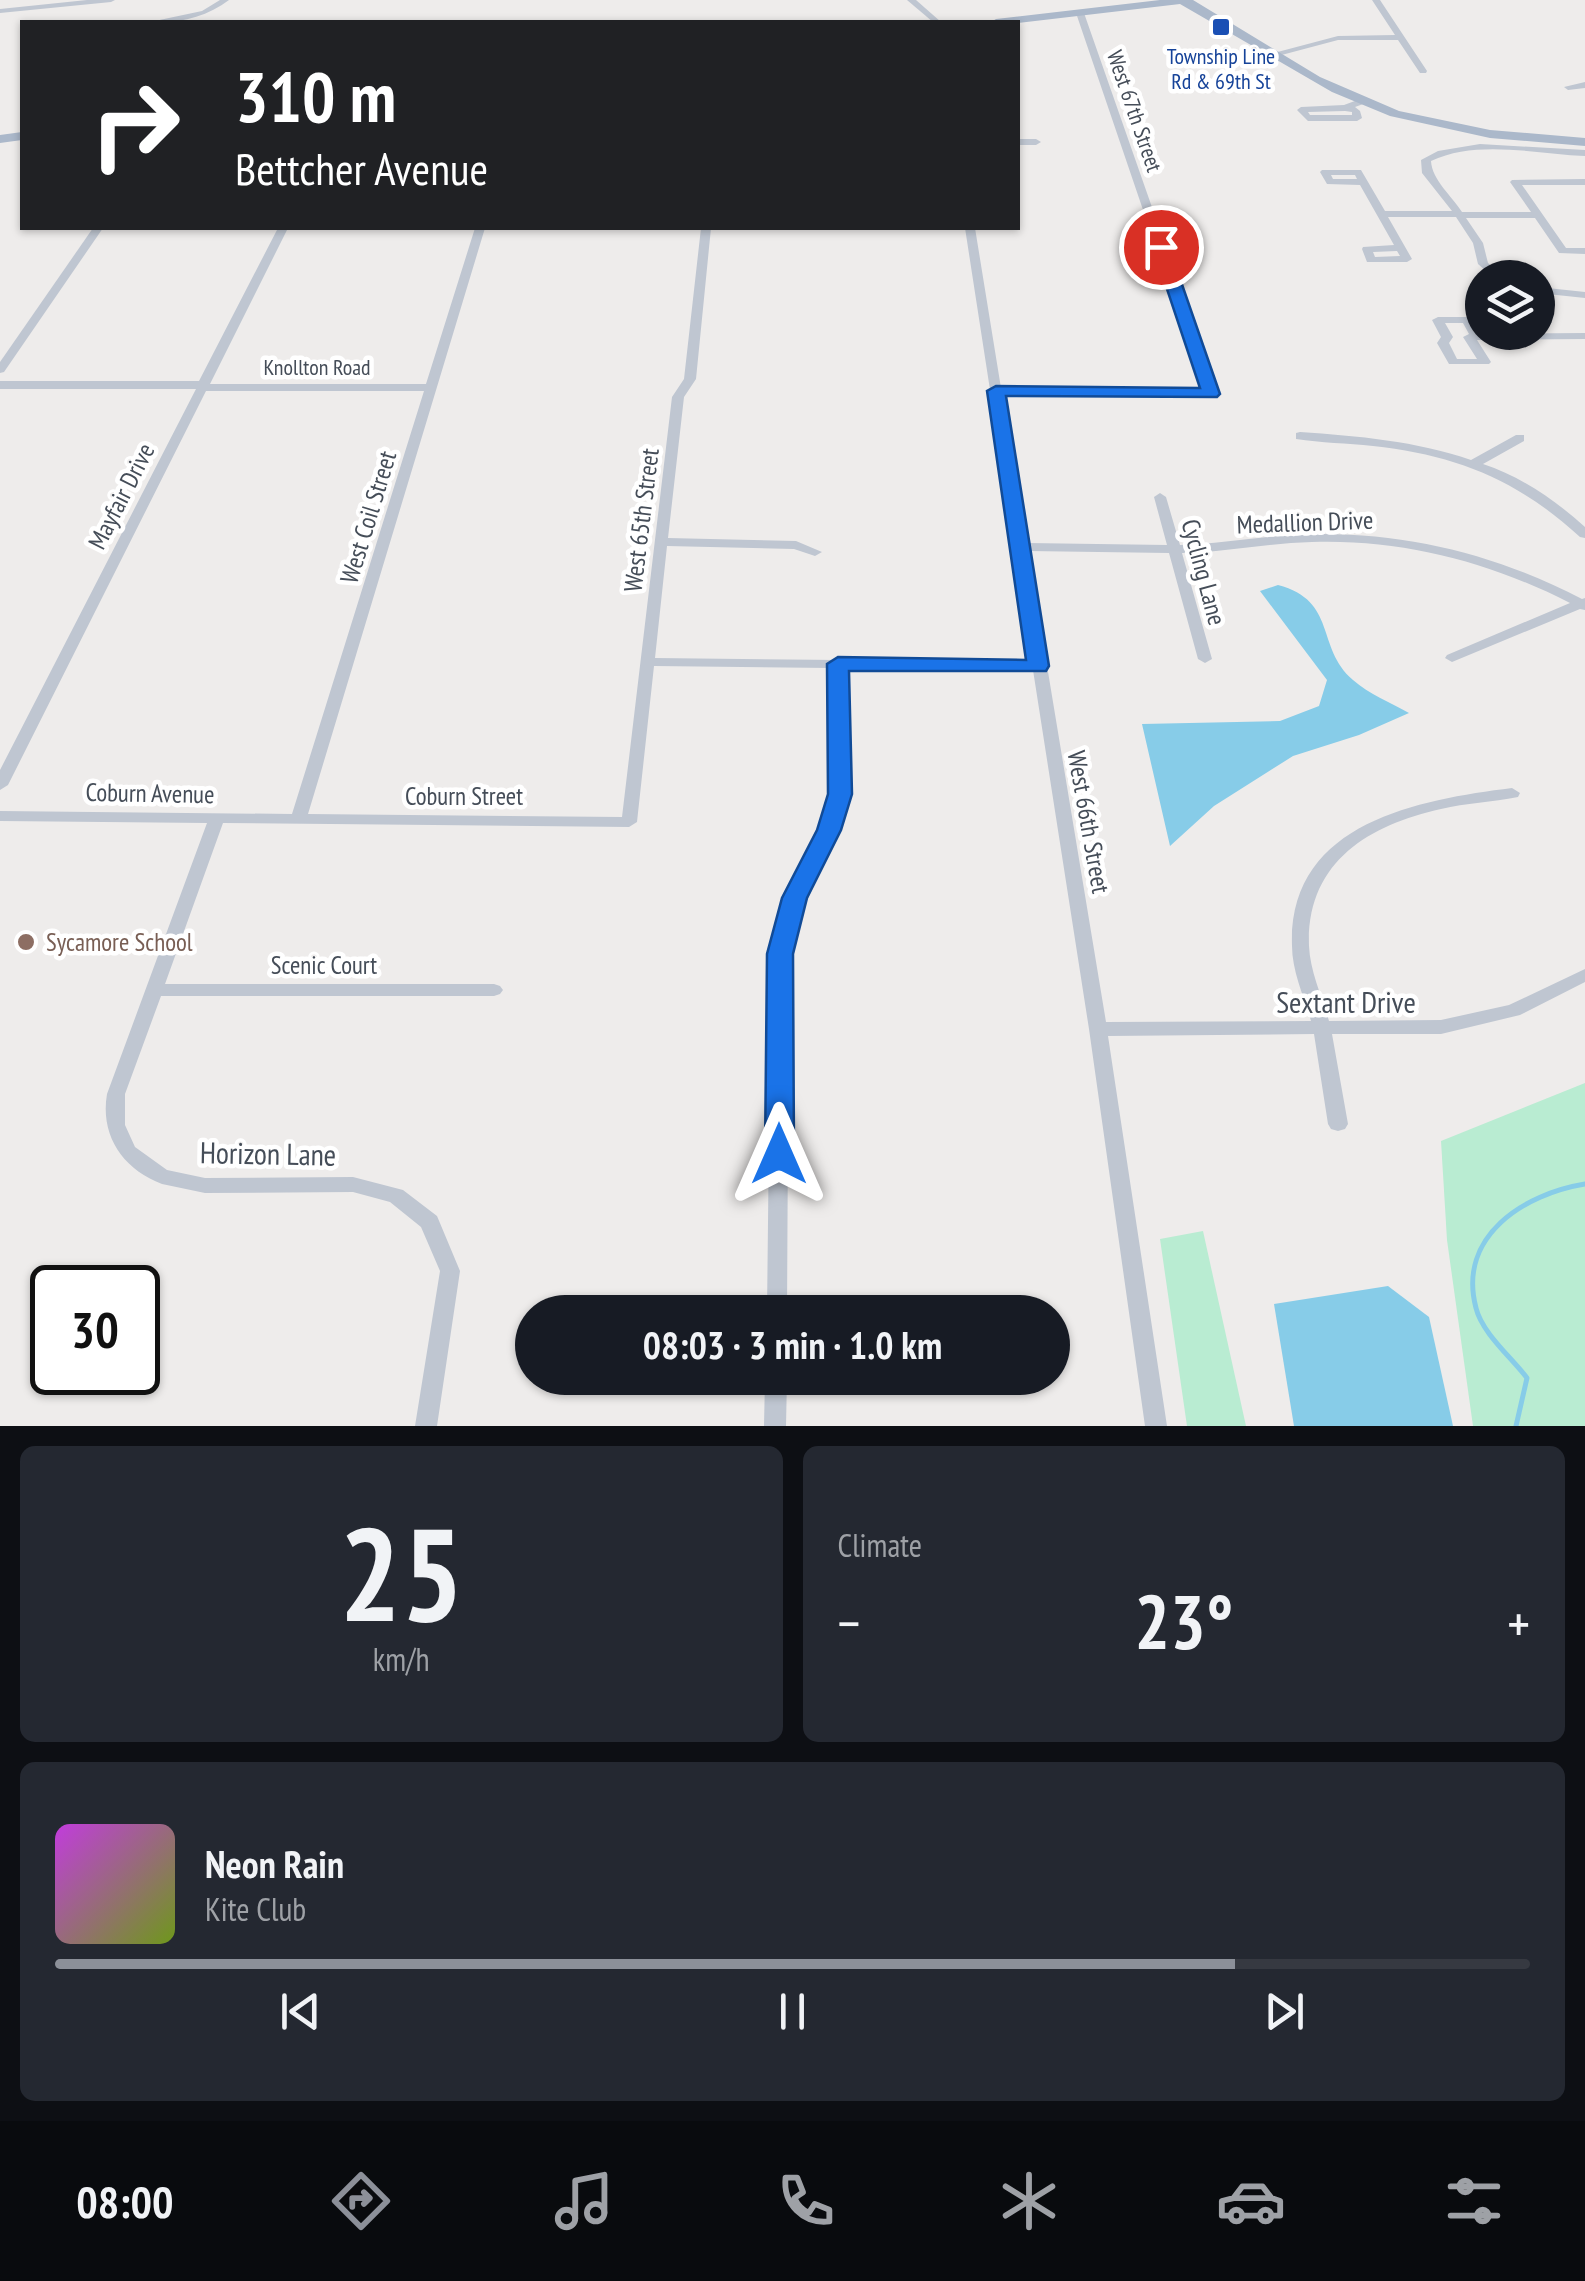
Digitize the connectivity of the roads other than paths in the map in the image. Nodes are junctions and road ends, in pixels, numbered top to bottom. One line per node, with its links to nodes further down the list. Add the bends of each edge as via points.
1 (111, 0): 6 (street)
2 (225, 0): 8 (street, via 216,12)
3 (910, 0): 9 (street)
4 (1183, 0): 7 (main road); 12 (main road)
5 (1376, 0): 11 (street)
6 (0, 11)
7 (1080, 13): 10 (main road); 51 (street, West 67th Street, via 1211,394)
8 (166, 20)
9 (934, 20)
10 (1015, 20)
11 (1400, 37): 12 (street, via 1338,38); 13 (street)
12 (1274, 54): 16 (main road)
13 (1423, 71)
14 (1585, 85): 15 (street)
15 (1568, 87)
16 (1363, 101): 17 (street); 20 (main road, via 1496,134)
17 (1347, 107): 17 (street, via 1330,110 1302,110 1308,118 1357,118)
18 (1020, 142): 19 (street)
19 (1036, 142)
20 (1585, 142)
21 (1585, 153): 27 (street, via 1457,149 1431,156 1424,166)
22 (1363, 182): 26 (street)
23 (1585, 182): 24 (street, via 1514,182)
24 (1520, 191): 25 (street); 28 (street)
25 (1585, 191)
26 (1381, 214): 27 (street); 36 (street)
27 (1460, 215): 28 (street); 38 (street)
28 (1537, 216): 34 (street)
29 (97, 230): 47 (street)
30 (281, 230): 49 (street, Mayfair Drive)
31 (479, 230): 50 (street, West Coil Street)
32 (706, 230): 57 (street, West 65th Street, via 690,379 678,397)
33 (970, 230): 51 (street, West 66th Street)
34 (1556, 241): 35 (street); 37 (street, via 1563,251)
35 (1585, 241)
36 (1400, 248)
37 (1585, 251)
38 (1482, 260)
39 (1555, 292): 40 (street)
40 (1585, 296)
41 (1465, 320): 43 (street, via 1438,320)
42 (1555, 336): 45 (street)
43 (1447, 337): 44 (street); 46 (street, via 1443,343 1453,362 1485,362)
44 (1465, 337)
45 (1583, 340)
46 (1479, 350)
47 (0, 370)
48 (0, 385): 49 (street, Knollton Road)
49 (202, 386): 50 (street, Knollton Road); 67 (street, Mayfair Drive)
50 (432, 388): 71 (street, West Coil Street)
51 (996, 391): 58 (street, West 66th Street)
52 (1300, 436): 54 (street, via 1391,444)
53 (1520, 438): 54 (street)
54 (1473, 464): 56 (street, via 1534,493)
55 (1160, 497): 59 (street, Cycling Lane)
56 (1585, 534)
57 (660, 542): 60 (street, via 796,544); 64 (street, West 65th Street)
58 (1019, 548): 59 (street, Medallion Drive); 66 (street, West 66th Street)
59 (1174, 548): 61 (street, Medallion Drive, via 1324,538 1401,544 1495,566); 63 (street, Cycling Lane)
60 (815, 552)
61 (1584, 604): 62 (street)
62 (1452, 658)
63 (1205, 659)
64 (648, 662): 65 (street); 72 (street, West 65th Street)
65 (838, 664): 66 (street); 79 (street, via 840,794 794,898 780,954)
66 (1038, 666): 76 (street, West 66th Street)
67 (0, 785)
68 (1512, 793): 77 (street, via 1398,814 1331,857 1308,893 1300,931)
69 (0, 816): 70 (street, Coburn Avenue)
70 (217, 819): 71 (street, Coburn Avenue); 74 (street, Horizon Lane)
71 (298, 820): 72 (street, Coburn Street)
72 (629, 822)
73 (1585, 975): 77 (street, Sextant Drive, via 1514,1010 1456,1025)
74 (155, 990): 75 (street, Scenic Court); 81 (street, Horizon Lane, via 114,1107 120,1143 132,1158 194,1183 369,1187 404,1201 436,1231 446,1250 450,1286)
75 (494, 990)
76 (1098, 1029): 77 (street, Sextant Drive); 83 (street, West 66th Street)
77 (1322, 1030): 78 (street)
78 (1338, 1124)
79 (777, 1295)
80 (775, 1395): 82 (street)
81 (426, 1426)
82 (774, 1426)
83 (1156, 1426)

